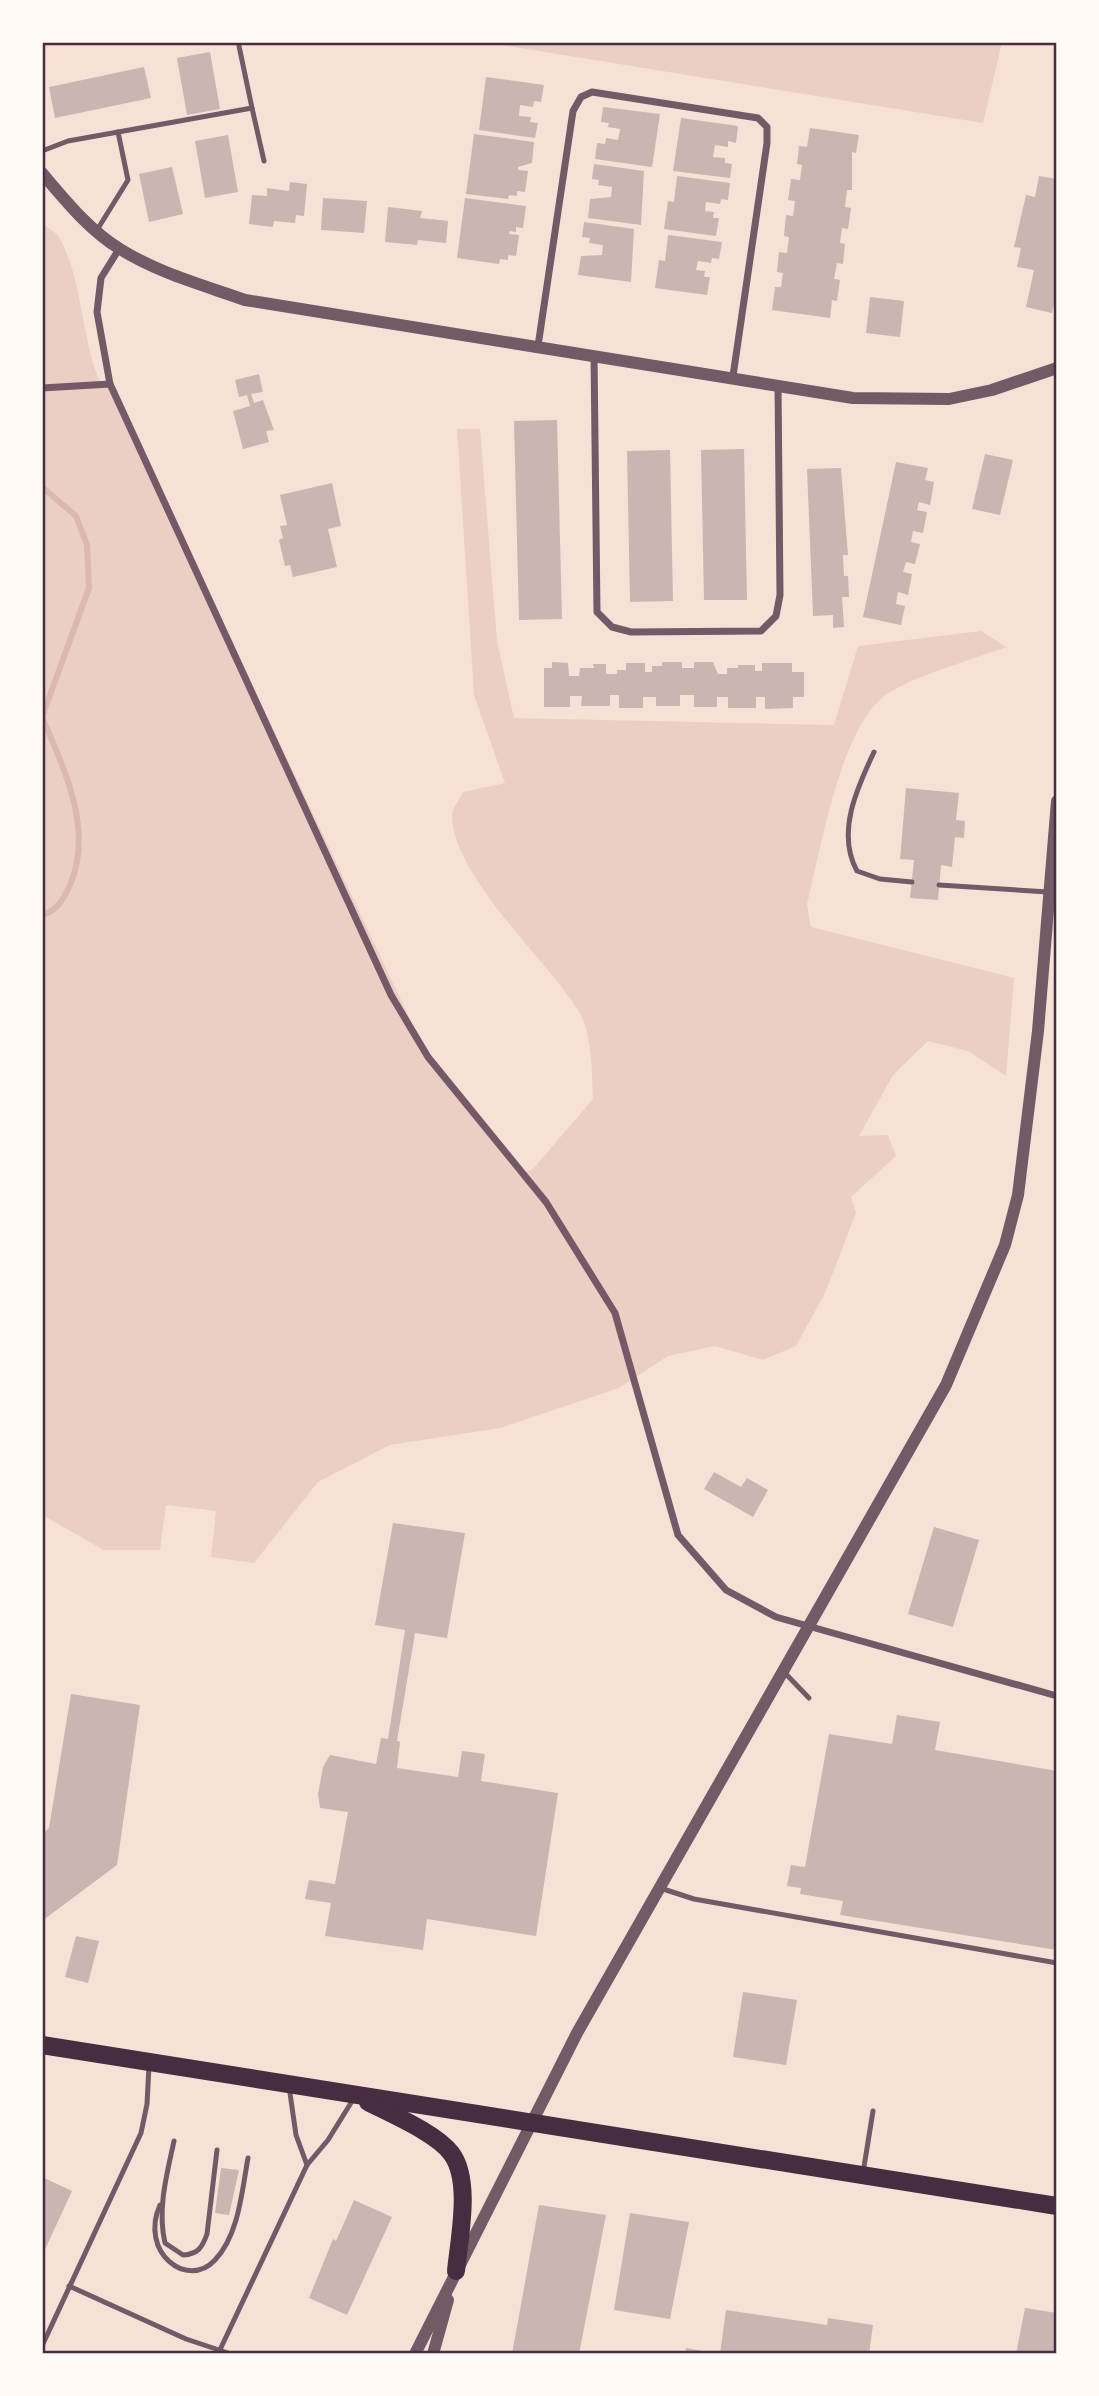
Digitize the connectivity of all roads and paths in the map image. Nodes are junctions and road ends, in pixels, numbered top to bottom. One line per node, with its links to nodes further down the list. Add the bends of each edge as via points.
1 (239, 46): 2 (lane)
2 (252, 108): 3 (lane); 5 (lane)
3 (118, 132): 4 (lane); 7 (lane, via 128,180)
4 (42, 151)
5 (264, 161)
6 (42, 173): 7 (street)
7 (97, 230): 8 (street)
8 (119, 248): 9 (street, via 174,275 245,300); 13 (street, via 101,278 97,312)
9 (538, 346): 10 (street); 12 (street, via 573,111 581,97 592,92 606,94 758,118 767,127)
10 (594, 354): 12 (street); 14 (street, via 597,612 612,627 631,632 761,631 776,616 780,595)
11 (1057, 368): 14 (street, via 949,399 853,398)
12 (733, 376): 14 (street)
13 (110, 384): 15 (street); 21 (street, via 391,995 428,1057 546,1202 615,1313 678,1535 726,1590 776,1617)
14 (778, 384)
15 (42, 388)
16 (874, 752): 18 (lane, via 849,822 848,855 857,871)
17 (1057, 801): 20 (street)
18 (912, 882)
19 (939, 885): 20 (lane)
20 (1048, 892): 21 (street, via 1026,1145 1005,1245 946,1385)
21 (807, 1625): 22 (street); 23 (street)
22 (782, 1670): 24 (lane); 25 (street)
23 (1057, 1696)
24 (809, 1698)
25 (660, 1888): 26 (lane, via 694,1899); 32 (street)
26 (1057, 1963)
27 (42, 2045): 28 (main road)
28 (149, 2063): 29 (main road); 41 (lane, via 141,2133)
29 (289, 2085): 30 (main road); 36 (lane, via 296,2135)
30 (356, 2095): 32 (main road); 36 (lane); 40 (main road, via 452,2153 461,2177)
31 (873, 2111): 37 (lane)
32 (530, 2123): 37 (main road); 40 (street)
33 (174, 2141): 38 (lane)
34 (217, 2150): 38 (lane, via 208,2234 194,2254 183,2255 165,2243)
35 (248, 2158): 38 (lane, via 226,2243 203,2269 184,2269 162,2256 155,2244 154,2227)
36 (307, 2165): 43 (lane)
37 (863, 2176): 39 (main road)
38 (162, 2202)
39 (1057, 2206)
40 (456, 2271): 45 (street); 46 (street)
41 (69, 2286): 42 (lane); 43 (lane)
42 (42, 2346)
43 (219, 2352): 44 (lane)
44 (231, 2354)
45 (415, 2354)
46 (433, 2354)

